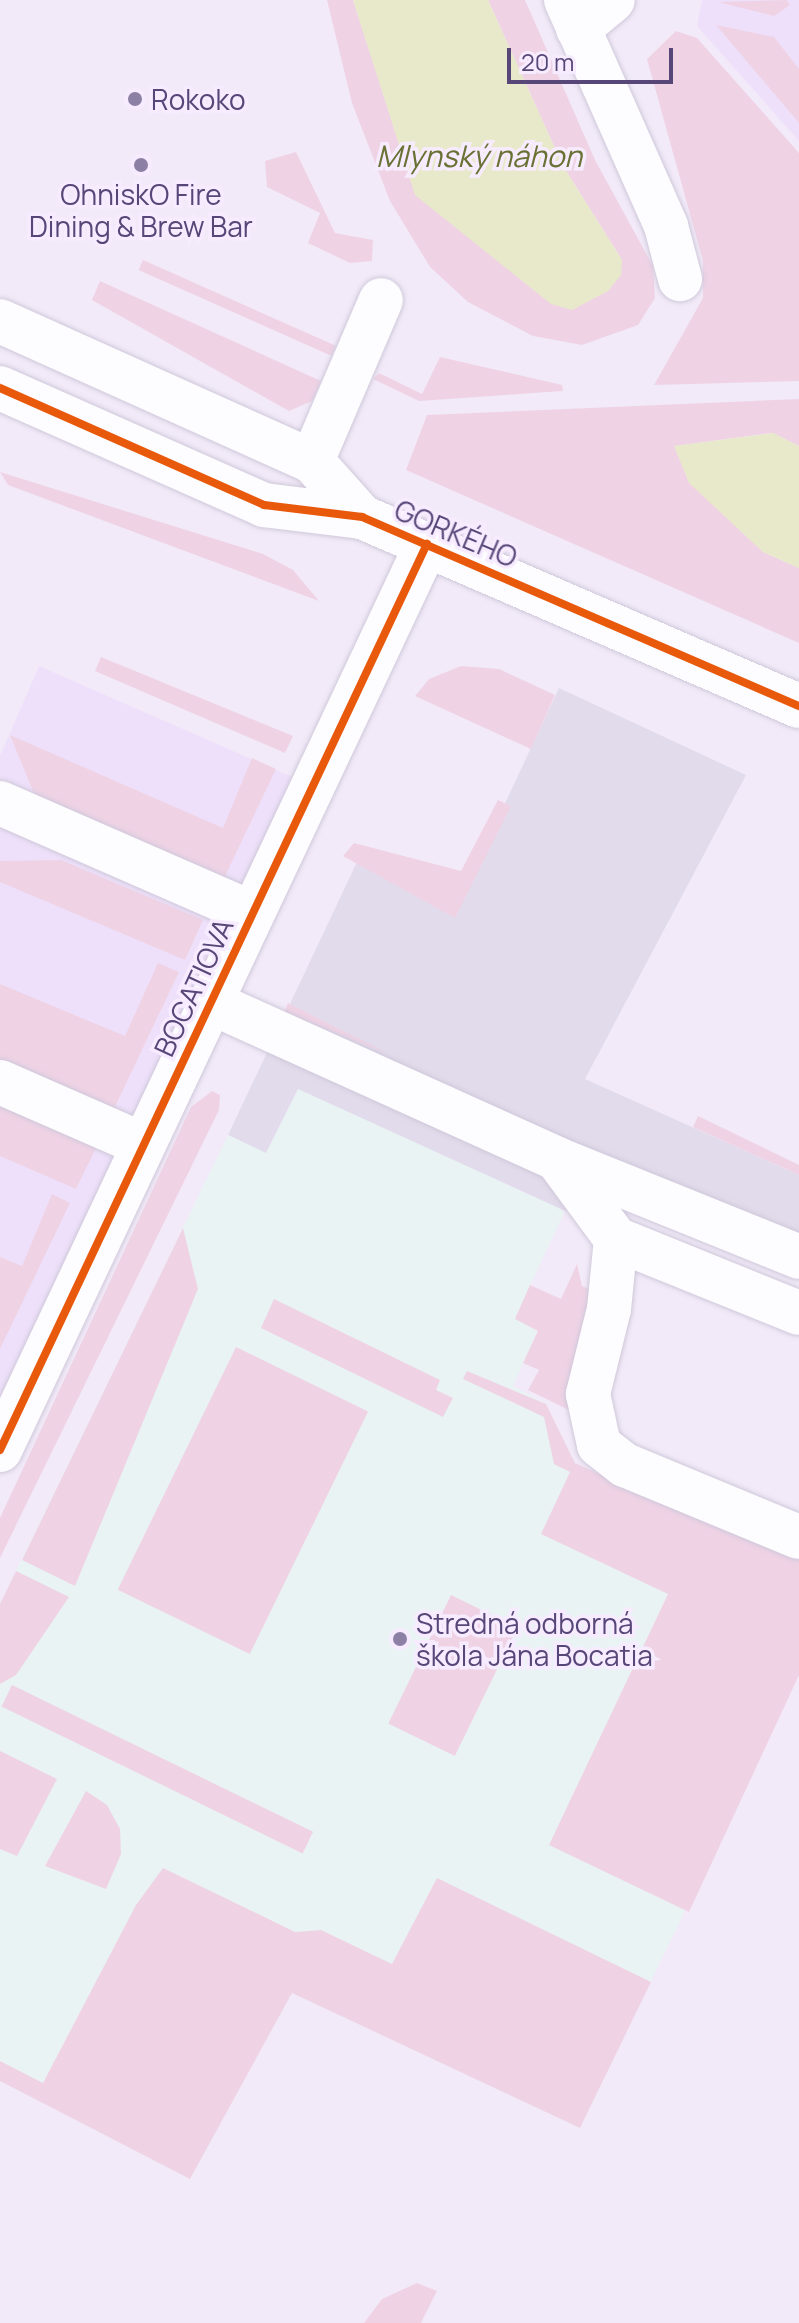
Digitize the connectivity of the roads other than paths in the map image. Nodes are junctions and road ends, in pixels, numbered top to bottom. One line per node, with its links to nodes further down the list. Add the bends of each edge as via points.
1 (613, 0): 2 (street)
2 (572, 14): 3 (street, via 666,226)
3 (680, 279)
4 (381, 300): 7 (street)
5 (0, 321): 7 (street, GORKÉHO)
6 (0, 388): 8 (street, GORKÉHO, via 264,505)
7 (312, 461): 8 (street, GORKÉHO)
8 (362, 517): 9 (street, GORKÉHO)
9 (427, 544): 10 (street, GORKÉHO); 12 (street, BOCATIOVA)
10 (799, 706)
11 (0, 803): 12 (street)
12 (252, 913): 13 (street, BOCATIOVA)
13 (210, 1002): 15 (street, BOCATIOVA); 16 (street)
14 (0, 1082): 15 (street)
15 (142, 1144): 20 (street, BOCATIOVA)
16 (557, 1159): 17 (street); 18 (street)
17 (616, 1239): 19 (street); 21 (street, via 588,1394 599,1445 625,1465)
18 (799, 1257)
19 (799, 1313)
20 (0, 1450)
21 (799, 1537)

